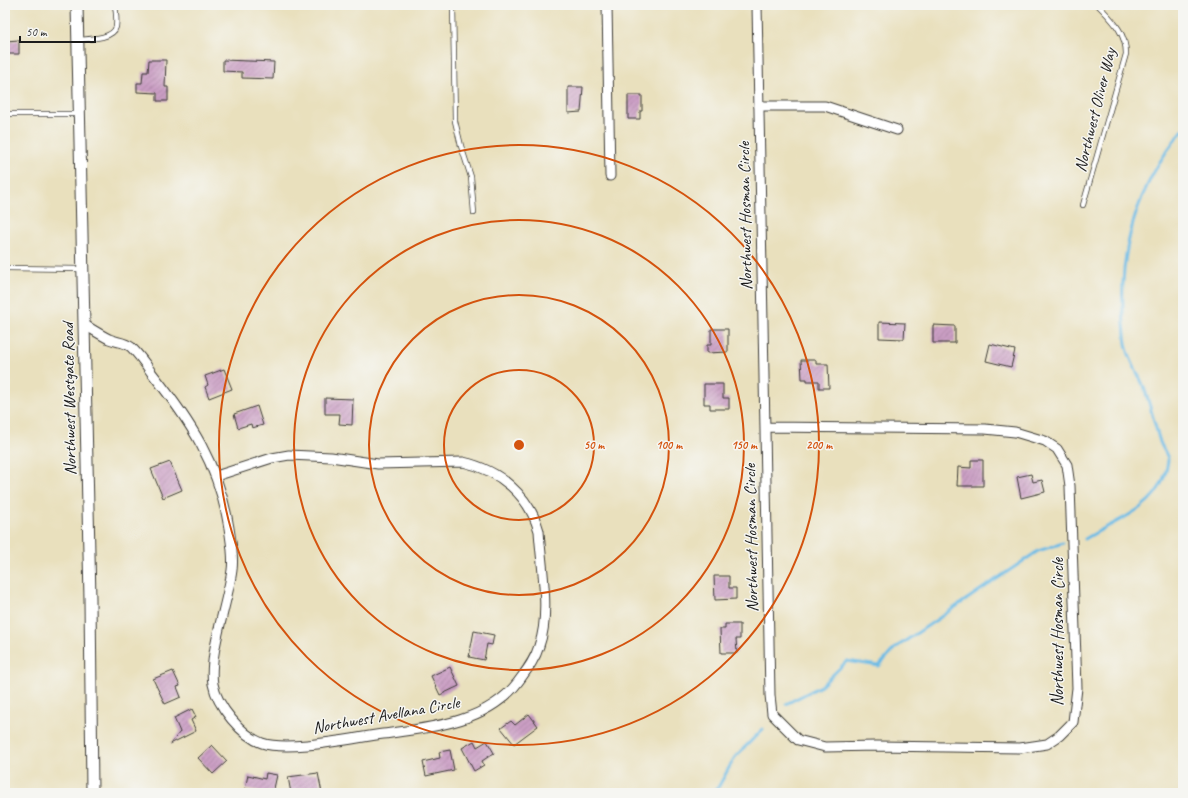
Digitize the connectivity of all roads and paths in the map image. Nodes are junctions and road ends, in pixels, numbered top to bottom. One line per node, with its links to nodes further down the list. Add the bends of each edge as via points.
1 (77, 5): 7 (street, Northwest Westgate Road)
2 (115, 5): 7 (lane, via 116,26 112,33)
3 (453, 5): 14 (lane, via 455,121 471,177)
4 (607, 5): 12 (street)
5 (757, 5): 8 (street, Northwest Hosman Circle)
6 (1098, 5): 13 (lane, Northwest Oliver Way, via 1121,31 1126,54)
7 (78, 40): 10 (street, Northwest Westgate Road)
8 (759, 106): 11 (street, via 825,106); 18 (street, Northwest Hosman Circle)
9 (5, 114): 10 (lane)
10 (80, 114): 16 (street, Northwest Westgate Road)
11 (897, 130)
12 (610, 176)
13 (1083, 205)
14 (474, 213)
15 (5, 268): 16 (lane)
16 (83, 269): 17 (street, Northwest Westgate Road)
17 (85, 325): 19 (street, Northwest Avellana Circle, via 128,345 144,360 182,413 210,460); 20 (street, Northwest Westgate Road)
18 (765, 427): 18 (street, Northwest Hosman Circle, via 770,695 772,714 784,727 798,740 825,747 1020,748 1047,744 1059,736 1073,722 1077,688 1070,486 1067,465 1057,449 1045,441 1032,437 985,429)
19 (216, 476): 19 (street, Northwest Avellana Circle, via 272,458 303,454 378,464 463,462 477,465 495,474 512,486 526,502 539,530 544,624 540,646 530,667 513,688 494,704 478,714 454,722 306,745 274,745 255,740 226,713 213,684 216,650 233,561 225,505)
20 (92, 793)

